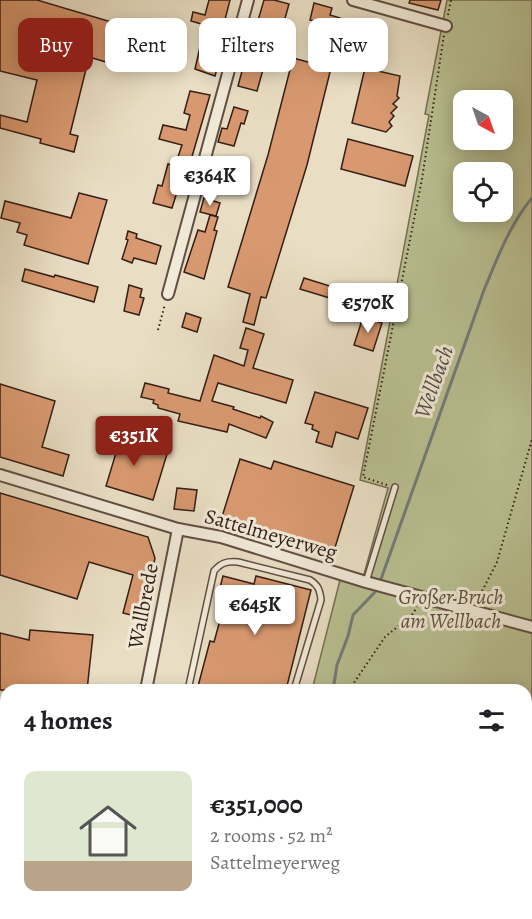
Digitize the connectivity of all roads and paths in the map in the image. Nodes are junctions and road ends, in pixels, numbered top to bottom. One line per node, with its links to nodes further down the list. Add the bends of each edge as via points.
1 (248, 0): 5 (street)
2 (353, 0): 4 (street)
3 (451, 0): 4 (path)
4 (446, 26): 9 (path, via 422,180 363,477)
5 (168, 294): 6 (path)
6 (158, 330)
7 (532, 439): 13 (path, via 497,562)
8 (0, 475): 10 (street, Sattelmeyerweg)
9 (395, 487): 11 (lane)
10 (178, 529): 11 (street, Sattelmeyerweg, via 221,537); 15 (street, Wallbrede)
11 (366, 582): 12 (street, Sattelmeyerweg)
12 (423, 597): 13 (street, Sattelmeyerweg); 18 (path, via 412,615 385,637)
13 (472, 610): 14 (street, Sattelmeyerweg)
14 (532, 627)
15 (148, 684)
16 (189, 684): 17 (lane, via 214,571 228,561 310,580 320,590 321,600)
17 (296, 684)
18 (353, 684)

